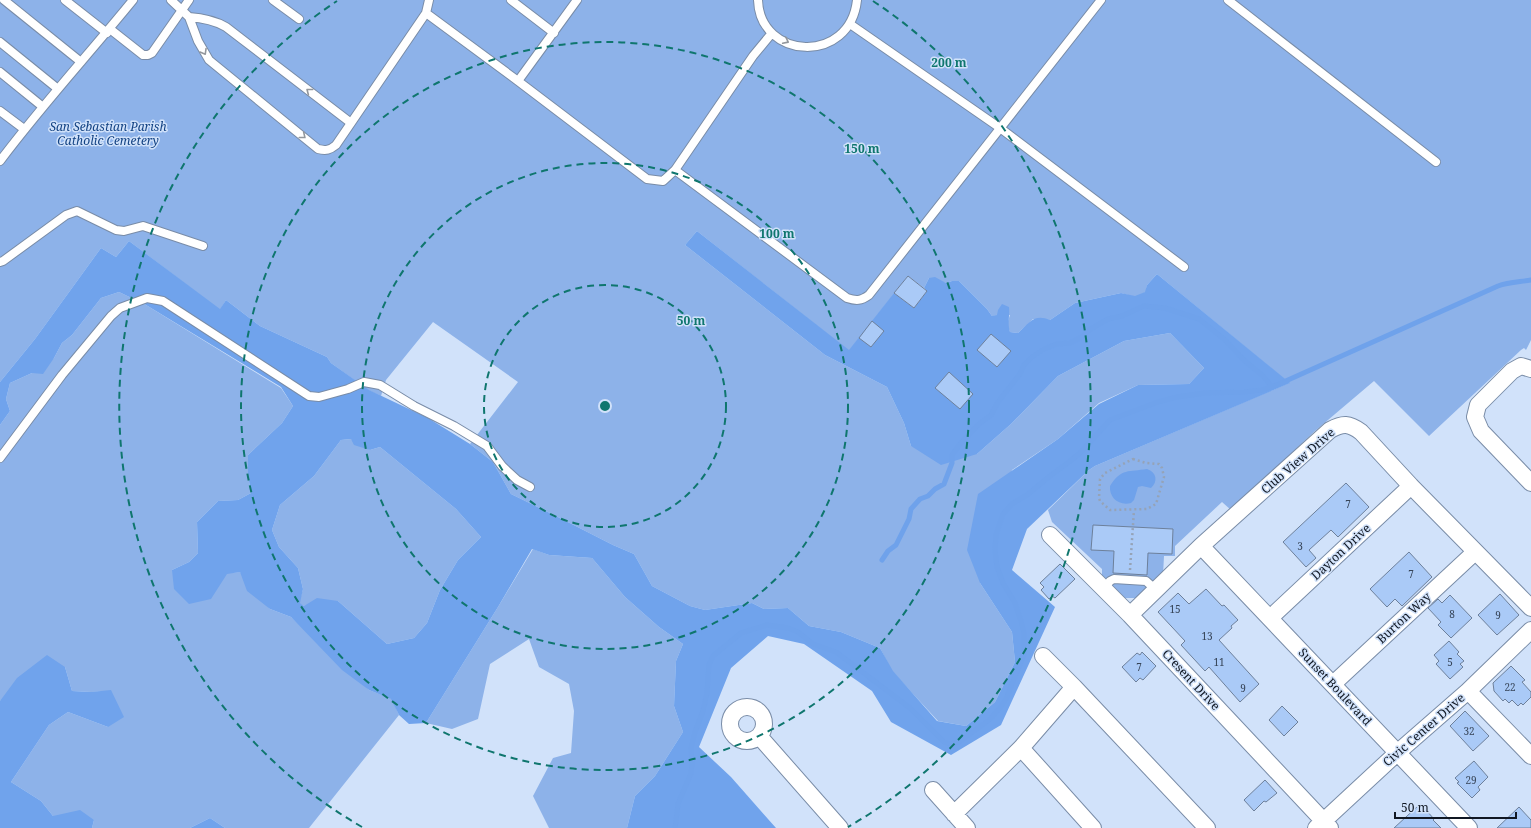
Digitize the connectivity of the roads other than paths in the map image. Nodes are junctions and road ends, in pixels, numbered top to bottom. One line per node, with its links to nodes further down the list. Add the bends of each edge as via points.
1 (4, 0): 23 (lane)
2 (65, 0): 19 (lane)
3 (133, 0): 19 (lane)
4 (171, 0): 14 (lane)
5 (189, 0): 14 (lane)
6 (273, 0): 17 (lane)
7 (429, 0): 15 (lane)
8 (511, 0): 20 (lane)
9 (577, 0): 20 (lane)
10 (758, 0): 21 (lane, via 763,21)
11 (857, 0): 18 (lane)
12 (1100, 0): 30 (lane)
13 (1228, 0): 33 (lane)
14 (182, 10): 16 (lane); 19 (lane, via 148,55 143,55)
15 (426, 13): 25 (lane); 29 (lane)
16 (189, 16): 29 (lane, one-way to 16, via 226,27 204,18); 29 (lane, one-way to 29, via 198,41 209,60 318,149 330,150)
17 (299, 19)
18 (850, 24): 21 (lane, one-way to 18, via 784,42 798,47 813,47 828,43); 30 (lane)
19 (108, 31): 23 (lane)
20 (554, 33): 25 (lane)
21 (772, 33): 34 (lane, via 753,56)
22 (0, 42): 26 (lane)
23 (81, 62): 26 (lane)
24 (0, 72): 27 (lane)
25 (518, 81): 34 (lane, via 647,180 663,181)
26 (58, 89): 27 (lane)
27 (43, 107): 31 (lane)
28 (0, 111): 31 (lane)
29 (351, 123)
30 (1000, 128): 34 (lane, via 869,295 855,301 847,298); 37 (lane)
31 (24, 129): 32 (lane)
32 (0, 161)
33 (1436, 162)
34 (675, 170)
35 (203, 246): 36 (lane, via 143,226 124,231 116,230 77,211 66,215)
36 (0, 262)
37 (1184, 267)
38 (1531, 369): 40 (street, via 1516,367 1478,405 1475,416 1481,431)
39 (0, 458): 42 (lane, via 62,375 111,316 120,308 147,298 163,301 309,396 319,397 364,382 380,385 487,446 502,466 517,480)
40 (1531, 483)
41 (1411, 486): 44 (street, Club View Drive, via 1361,432 1353,426 1338,426 1330,430); 45 (street, Club View Drive); 50 (street, Dayton Drive)
42 (530, 487)
43 (1050, 534): 46 (street, Cresent Drive)
44 (1202, 546): 47 (street, Club View Drive); 50 (street, Sunset Boulevard)
45 (1475, 552): 48 (street, Club View Drive); 53 (street, Burton Way)
46 (1104, 589): 47 (lane, via 1114,579 1146,581); 49 (street, Cresent Drive)
47 (1156, 590): 49 (street, Club View Drive)
48 (1531, 608)
49 (1130, 615): 62 (street, Cresent Drive)
50 (1270, 618): 53 (street, Sunset Boulevard)
51 (1531, 630): 55 (street, Civic Center Drive)
52 (1043, 656): 54 (street)
53 (1334, 684): 58 (street, Sunset Boulevard)
54 (1074, 687): 57 (street); 66 (street)
55 (1468, 691): 58 (street, Civic Center Drive); 59 (street)
56 (759, 736): 63 (street)
57 (1021, 748): 61 (street); 65 (street)
58 (1397, 753): 62 (street, Civic Center Drive); 67 (street, Sunset Boulevard)
59 (1531, 756)
60 (933, 790): 61 (street)
61 (954, 814): 64 (street)
62 (1323, 826)
63 (840, 828)
64 (967, 828)
65 (1093, 828)
66 (1206, 828)
67 (1469, 828)

